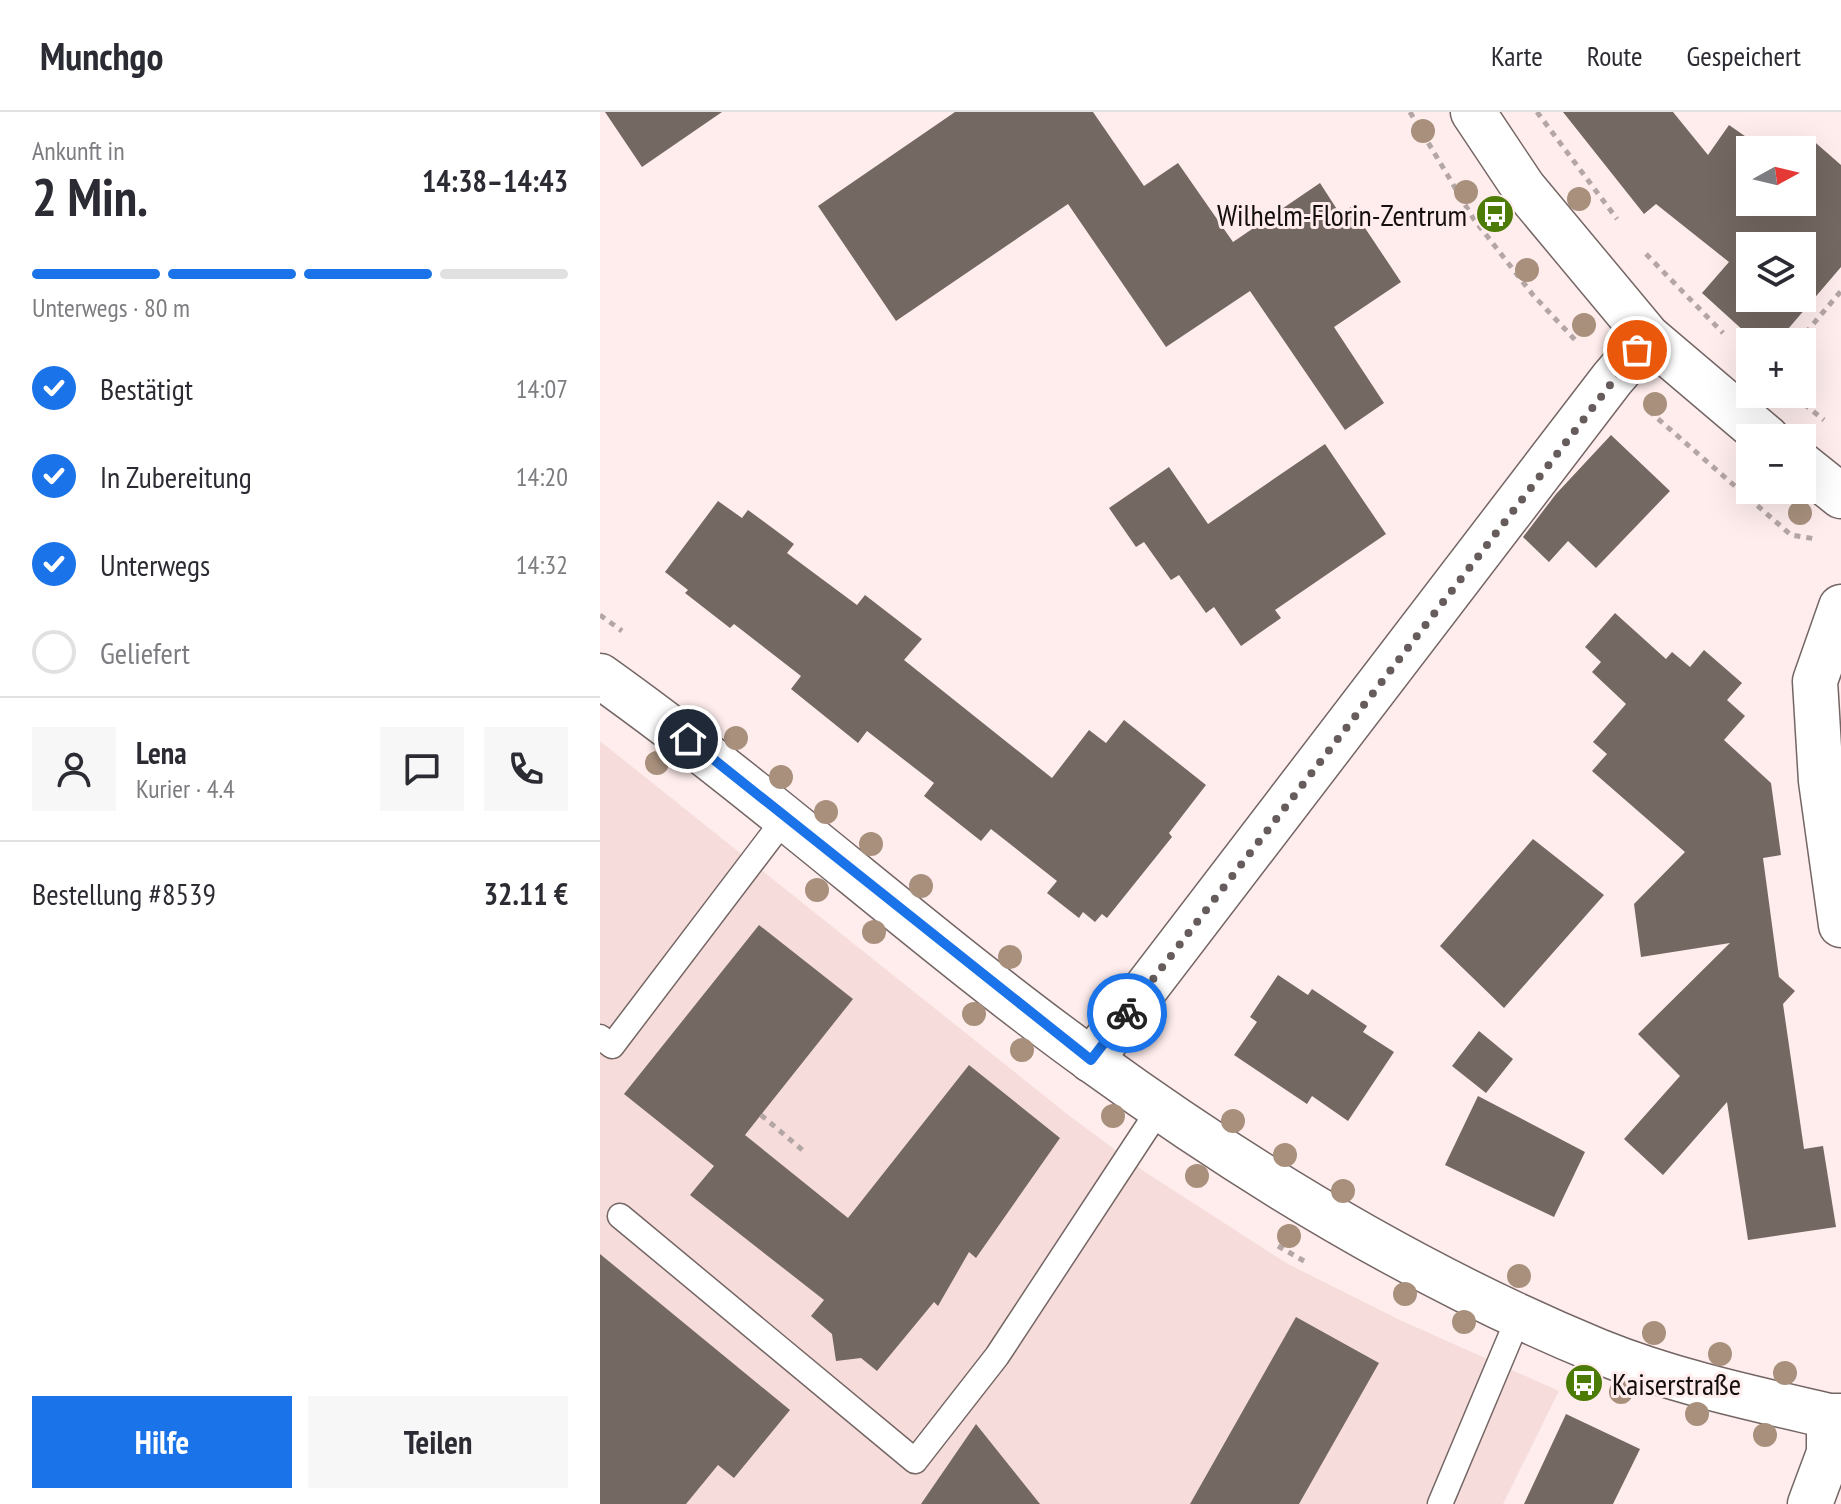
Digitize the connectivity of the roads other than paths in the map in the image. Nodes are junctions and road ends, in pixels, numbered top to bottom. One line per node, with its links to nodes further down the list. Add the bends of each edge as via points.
1 (1473, 112): 2 (street, via 1523,187)
2 (1648, 337): 3 (street); 11 (street)
3 (1751, 424)
4 (1816, 476): 5 (street)
5 (1841, 496)
6 (1841, 607): 9 (street, via 1815,681 1821,781)
7 (605, 690): 8 (street, via 688,739)
8 (786, 817): 10 (lane, via 612,1046); 11 (street)
9 (1841, 925)
10 (600, 1037)
11 (1091, 1060): 12 (street)
12 (1160, 1108): 13 (lane, via 997,1356 915,1461); 14 (street, via 1407,1263)
13 (620, 1216)
14 (1520, 1314): 15 (street, via 1599,1351 1699,1385); 16 (lane)
15 (1835, 1416): 17 (street, via 1829,1453)
16 (1440, 1504)
17 (1810, 1504)

